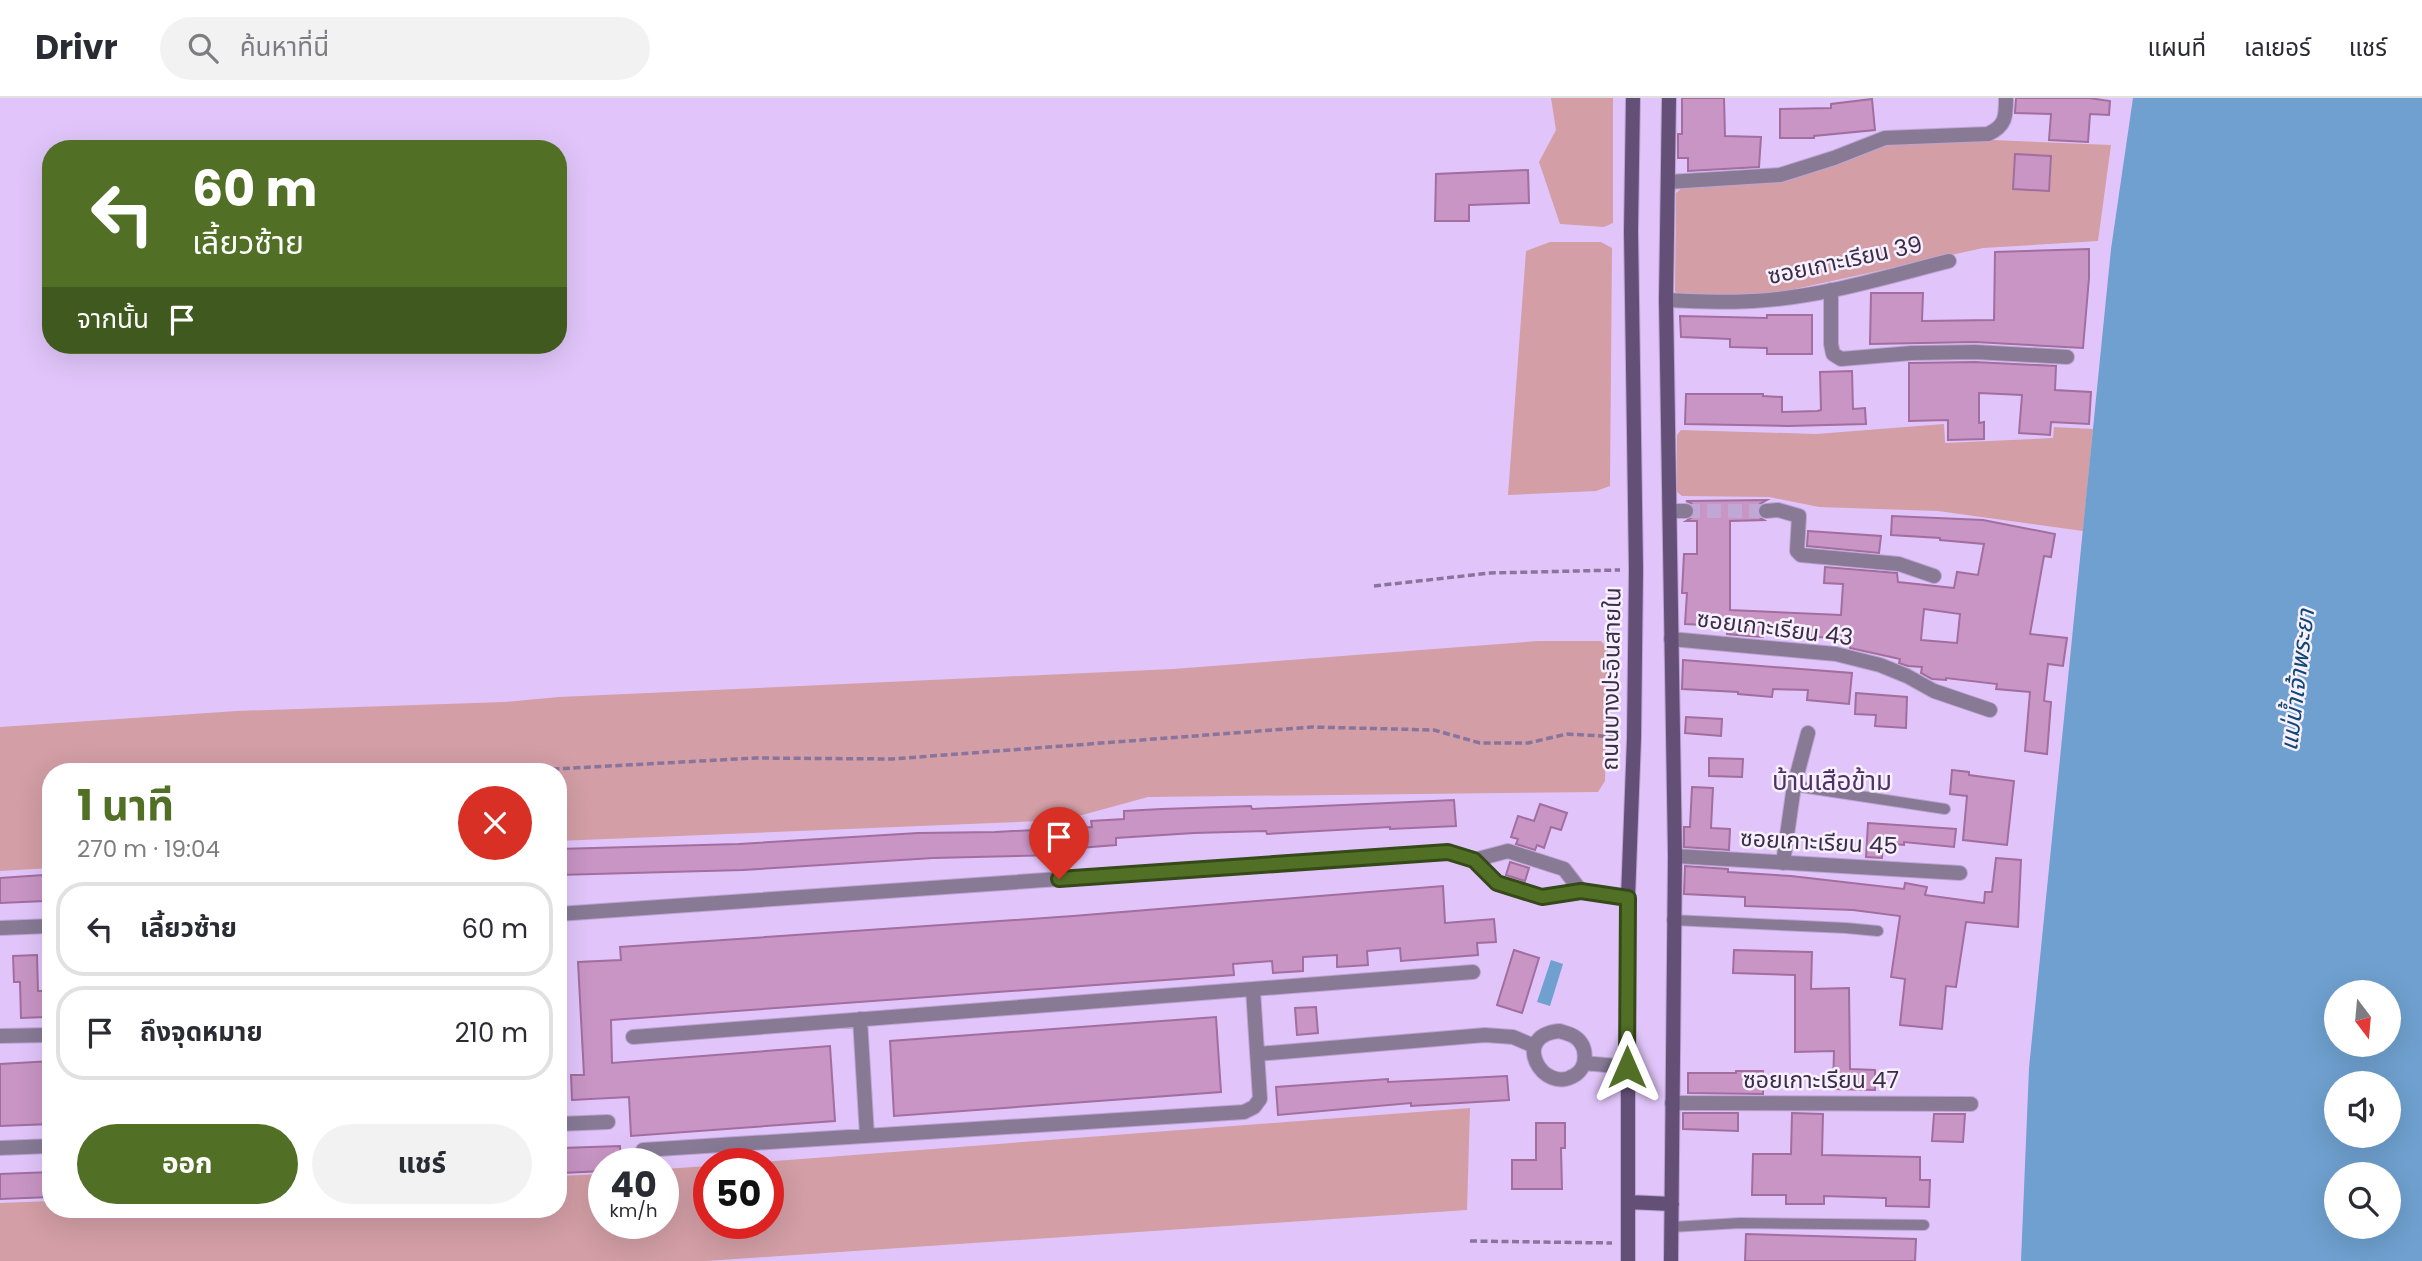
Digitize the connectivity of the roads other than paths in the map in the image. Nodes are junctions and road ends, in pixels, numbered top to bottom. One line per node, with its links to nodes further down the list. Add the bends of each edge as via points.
1 (1633, 98): 23 (main road, ถนนบางปะอินสายใน, via 1636,570)
2 (1669, 98): 4 (main road)
3 (2006, 98): 4 (street, via 2006,120 1999,130 1988,134 1885,138 1780,175)
4 (1668, 182): 7 (main road)
5 (1949, 261): 6 (street, ซอยเกาะเรียน 39)
6 (1831, 290): 7 (street, ซอยเกาะเรียน 39, via 1753,301); 8 (street, via 1830,344 1841,359 1975,352)
7 (1666, 300): 9 (main road)
8 (2067, 358)
9 (1670, 511): 10 (street); 13 (main road)
10 (1686, 511)
11 (1766, 511): 12 (street, via 1799,516 1797,551 1801,555 1899,564)
12 (1934, 576)
13 (1671, 639): 14 (street, ซอยเกาะเรียน 43, via 1836,654 1880,665 1934,691); 18 (main road)
14 (1990, 710)
15 (1808, 733): 16 (street)
16 (1794, 786): 17 (lane); 20 (street)
17 (1945, 809)
18 (1675, 856): 20 (street, ซอยเกาะเรียน 45); 25 (main road)
19 (1474, 860): 22 (street, via 1497,883 1542,897); 22 (street, via 1508,851 1564,869); 24 (street, via 1448,852)
20 (1783, 863): 21 (street, ซอยเกาะเรียน 45)
21 (1960, 873)
22 (1581, 891): 23 (street)
23 (1628, 898): 38 (main road, ถนนบางปะอินสายใน)
24 (567, 913)
25 (1672, 920): 28 (lane); 39 (main road)
26 (42, 927): 27 (street)
27 (0, 929)
28 (1878, 932)
29 (1473, 972): 30 (street)
30 (1253, 989): 31 (street); 36 (street)
31 (860, 1019): 34 (street); 43 (street)
32 (42, 1035): 33 (street)
33 (0, 1036)
34 (633, 1037)
35 (1534, 1046): 36 (street, via 1513,1037 1485,1035); 37 (street, via 1542,1036 1560,1031 1582,1044); 37 (street, via 1538,1068 1558,1079 1574,1076)
36 (1257, 1054): 43 (street, via 1259,1099 1244,1112)
37 (1584, 1063): 38 (street)
38 (1627, 1067): 47 (main road, ถนนบางปะอินสายใน)
39 (1672, 1103): 40 (street, ซอยเกาะเรียน 47); 48 (main road)
40 (1971, 1104)
41 (608, 1122): 42 (street)
42 (567, 1124)
43 (867, 1136): 46 (street)
44 (42, 1146): 45 (street)
45 (0, 1148)
46 (675, 1148)
47 (1628, 1202): 48 (main road); 51 (main road, ถนนบางปะอินสายใน)
48 (1672, 1204): 50 (main road)
49 (1924, 1225): 50 (lane)
50 (1672, 1227): 52 (main road)
51 (1628, 1261)
52 (1671, 1261)

